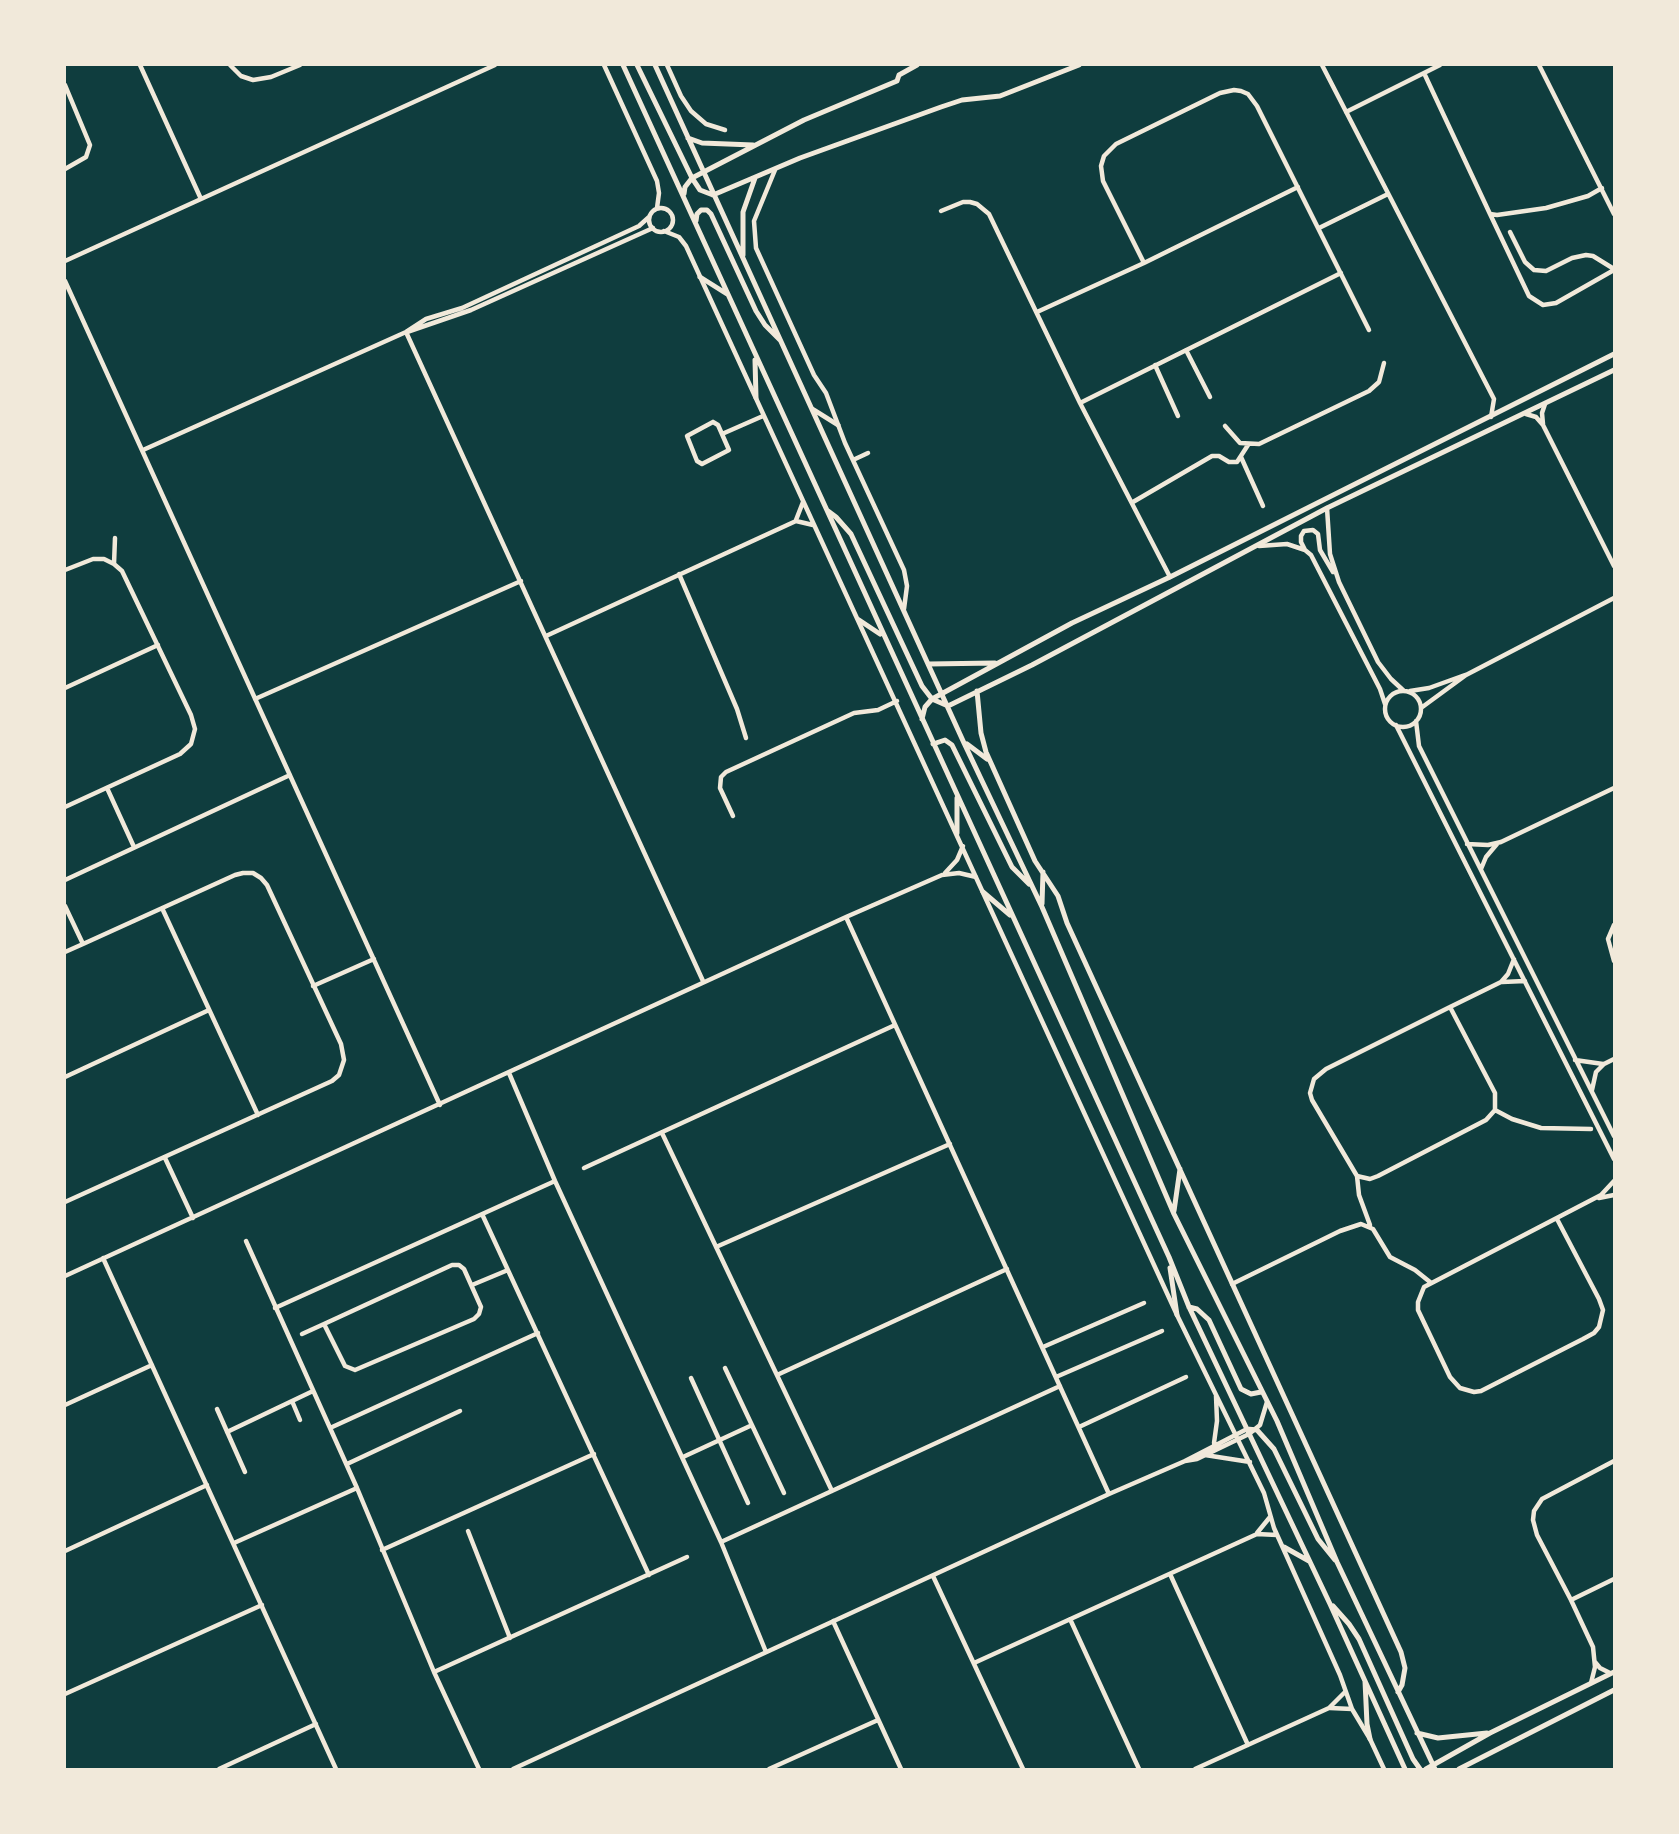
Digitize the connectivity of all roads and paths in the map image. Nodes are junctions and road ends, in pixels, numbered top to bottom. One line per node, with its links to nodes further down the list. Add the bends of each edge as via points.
1 (140, 65): 30 (street)
2 (230, 65): 3 (street, via 253,80)
3 (300, 65)
4 (495, 65): 30 (street)
5 (604, 65): 32 (street, via 657,181)
6 (623, 65): 31 (street)
7 (637, 65): 24 (street)
8 (655, 65): 19 (street)
9 (667, 65): 18 (street, via 691,111 706,124)
10 (917, 65): 20 (street, via 899,75 897,82)
11 (1079, 65): 22 (street, via 1000,96 962,100)
12 (1322, 65): 17 (street)
13 (1440, 65): 15 (street)
14 (1539, 65): 27 (street)
15 (1424, 73): 17 (street); 34 (street)
16 (65, 85): 21 (street, via 90,145 86,158)
17 (1346, 112): 28 (street)
18 (725, 130)
19 (688, 138): 20 (street); 23 (street)
20 (753, 145): 23 (street)
21 (65, 169)
22 (775, 170): 25 (street); 71 (street, via 754,221 756,248)
23 (704, 173): 24 (street); 29 (street)
24 (692, 178): 29 (street, via 701,190); 31 (street, via 685,187)
25 (755, 178): 29 (street); 42 (street, via 743,212)
26 (1298, 187): 39 (street); 44 (street); 44 (street, via 1257,106 1241,91 1227,90 1127,138 1107,151 1100,171)
27 (1602, 188): 34 (street, via 1546,208); 35 (street)
28 (1388, 194): 39 (street); 62 (street)
29 (713, 195): 42 (street)
30 (201, 199): 43 (street)
31 (685, 200): 37 (street)
32 (657, 208): 36 (street); 40 (street, via 668,211 672,218)
33 (941, 211): 50 (street, via 963,202 984,208)
34 (1490, 214): 45 (street, via 1529,296 1543,305 1556,303)
35 (1614, 214)
36 (649, 217): 38 (street); 52 (street, via 639,226 462,308 426,319)
37 (697, 227): 49 (street); 53 (street, via 699,212 709,212 756,311)
38 (653, 228): 40 (street); 52 (street, via 471,310)
39 (1319, 228): 46 (street)
40 (664, 231): 47 (street, via 683,241)
41 (1510, 232): 45 (street, via 1534,270 1546,271 1586,256)
42 (743, 258): 53 (street)
43 (65, 261)
44 (1144, 263): 50 (street)
45 (1614, 270)
46 (1340, 272): 51 (street); 54 (street)
47 (700, 277): 49 (street); 61 (street)
48 (65, 281): 76 (street)
49 (728, 295): 56 (street)
50 (1037, 312): 63 (street)
51 (1369, 330)
52 (406, 332): 76 (street); 95 (street)
53 (783, 342): 66 (street)
54 (1186, 350): 58 (street); 60 (street)
55 (1614, 354): 65 (street)
56 (755, 357): 61 (street); 84 (street)
57 (1384, 363): 75 (street, via 1379,382 1369,391 1265,442)
58 (1155, 365): 63 (street); 69 (street)
59 (1614, 370): 64 (street)
60 (1210, 397)
61 (756, 398): 68 (street)
62 (1494, 399): 65 (street); 70 (street)
63 (1080, 403): 81 (street)
64 (1545, 404): 67 (street); 72 (street)
65 (1511, 407): 70 (street)
66 (813, 409): 71 (street); 98 (street)
67 (1526, 414): 72 (street); 83 (street)
68 (763, 416): 74 (street); 80 (street)
69 (1178, 416)
70 (1491, 417): 94 (street)
71 (838, 425): 79 (street)
72 (1543, 425): 91 (street)
73 (1225, 426): 75 (street, via 1234,439)
74 (722, 433): 74 (street, via 713,422 688,434 698,462 706,463 727,452)
75 (1248, 445): 78 (street)
76 (143, 450): 110 (street)
77 (868, 453): 79 (street)
78 (1241, 457): 81 (street, via 1233,463 1212,456); 82 (street)
79 (853, 460): 98 (street, via 905,575)
80 (803, 502): 85 (street); 86 (street)
81 (1133, 502): 94 (street)
82 (1263, 506)
83 (1327, 508): 88 (street); 96 (street, via 1330,554)
84 (826, 509): 100 (street); 111 (street, via 851,534)
85 (796, 521): 86 (street); 93 (street)
86 (815, 526): 99 (street)
87 (115, 538): 90 (street)
88 (1254, 547): 89 (street, via 1279,543); 107 (street)
89 (1305, 550): 96 (street, via 1301,536 1313,530); 113 (street, via 1317,565)
90 (114, 564): 92 (street, via 93,559); 102 (street, via 122,571)
91 (1614, 566)
92 (65, 570)
93 (679, 575): 101 (street); 119 (street)
94 (1170, 577): 103 (street, via 1091,613)
95 (521, 581): 101 (street); 110 (street)
96 (1339, 582): 108 (street, via 1378,662)
97 (1614, 598): 105 (street)
98 (904, 609): 104 (street)
99 (859, 621): 100 (street); 112 (street)
100 (882, 635): 116 (street)
101 (546, 636): 152 (street)
102 (158, 645): 106 (street); 124 (street, via 194,722 194,737 180,754)
103 (1002, 662): 104 (street); 109 (street)
104 (929, 664): 109 (street)
105 (1466, 675): 108 (street); 115 (street)
106 (65, 688)
107 (977, 691): 114 (street); 122 (street, via 981,733)
108 (1406, 691): 113 (street, via 1390,696); 115 (street, via 1418,699)
109 (942, 694): 111 (street); 114 (street)
110 (256, 699): 123 (street)
111 (932, 699): 114 (street); 116 (street)
112 (897, 701): 128 (street, via 878,710 854,713 726,772 719,784); 129 (street)
113 (1385, 704): 118 (street, via 1388,719)
114 (948, 706): 120 (street)
115 (1421, 708): 117 (street)
116 (922, 719): 121 (street)
117 (1416, 721): 118 (street); 131 (street, via 1419,746)
118 (1396, 725): 150 (street)
119 (746, 738)
120 (964, 743): 122 (street); 139 (street)
121 (933, 744): 126 (street); 139 (street, via 945,740 953,745 1012,867)
122 (990, 761): 135 (street)
123 (290, 775): 133 (street); 149 (street)
124 (107, 788): 127 (street); 133 (street)
125 (1614, 788): 130 (street)
126 (957, 795): 129 (street); 145 (street)
127 (65, 807)
128 (733, 816)
129 (957, 833): 132 (street)
130 (1501, 842): 131 (street); 134 (street)
131 (1467, 844): 134 (street)
132 (963, 846): 136 (street, via 953,866); 137 (street)
133 (134, 847): 138 (street)
134 (1481, 870): 160 (street)
135 (1043, 872): 142 (street); 175 (street, via 1058,896)
136 (942, 875): 137 (street); 144 (street)
137 (976, 877): 140 (street)
138 (65, 880)
139 (1031, 886): 142 (street)
140 (983, 892): 145 (street); 200 (street)
141 (65, 906): 147 (street)
142 (1042, 907): 183 (street)
143 (162, 908): 147 (street); 155 (street, via 235,875 253,873 267,885); 157 (street)
144 (846, 917): 152 (street); 158 (street)
145 (1012, 917): 189 (street)
146 (1614, 925): 151 (street, via 1608,939)
147 (83, 944): 148 (street)
148 (65, 952)
149 (374, 959): 155 (street); 165 (street)
150 (1514, 959): 153 (street); 154 (street)
151 (1614, 961)
152 (703, 981): 162 (street)
153 (1525, 981): 154 (street); 173 (street)
154 (1501, 982): 156 (street)
155 (313, 986): 167 (street, via 344,1051 343,1068 332,1081)
156 (1450, 1007): 166 (street, via 1494,1093); 176 (street, via 1314,1079 1312,1100)
157 (209, 1010): 163 (street); 167 (street)
158 (895, 1025): 169 (street); 171 (street)
159 (1614, 1059): 161 (street)
160 (1575, 1060): 161 (street); 164 (street)
161 (1604, 1064): 164 (street, via 1593,1079)
162 (509, 1073): 165 (street); 177 (street)
163 (65, 1077)
164 (1591, 1092): 170 (street)
165 (440, 1105): 184 (street)
166 (1495, 1110): 168 (street, via 1541,1128); 176 (street, via 1486,1120 1378,1176)
167 (258, 1115): 172 (street)
168 (1591, 1129)
169 (662, 1133): 174 (street); 188 (street)
170 (1614, 1136)
171 (950, 1144): 188 (street); 192 (street)
172 (165, 1158): 181 (street); 184 (street)
173 (1614, 1159)
174 (584, 1168)
175 (1180, 1169): 183 (street); 195 (street)
176 (1357, 1176): 186 (street)
177 (555, 1181): 182 (street); 234 (street)
178 (1614, 1181): 180 (street)
179 (1614, 1195): 180 (street)
180 (1594, 1198): 185 (street)
181 (65, 1202)
182 (482, 1214): 191 (street); 199 (street)
183 (1174, 1214): 215 (street)
184 (192, 1218): 190 (street)
185 (1557, 1219): 194 (street); 194 (street, via 1599,1298 1603,1310 1599,1327 1488,1388 1467,1391 1450,1377 1418,1310 1420,1294)
186 (1370, 1226): 194 (street, via 1390,1257); 195 (street, via 1357,1224 1340,1231)
187 (246, 1241): 199 (street)
188 (716, 1247): 208 (street)
189 (1168, 1257): 198 (street); 200 (street)
190 (103, 1258): 193 (street); 206 (street)
191 (508, 1269): 196 (street); 203 (street)
192 (1007, 1269): 205 (street); 208 (street)
193 (65, 1276)
194 (1430, 1282)
195 (1232, 1284): 277 (street, via 1401,1652 1405,1668)
196 (472, 1285): 201 (street, via 464,1269 452,1265); 201 (street, via 481,1307 477,1317 359,1370 345,1366)
197 (1144, 1303): 205 (street)
198 (1189, 1307): 215 (street, via 1197,1308 1209,1320 1241,1389); 227 (street)
199 (275, 1308): 213 (street)
200 (1177, 1315): 214 (street)
201 (324, 1324): 204 (street)
202 (1162, 1331): 209 (street)
203 (538, 1333): 224 (street); 232 (street)
204 (302, 1334)
205 (1043, 1347): 209 (street)
206 (152, 1365): 218 (street); 240 (street)
207 (725, 1368): 222 (street)
208 (776, 1375): 242 (street)
209 (1056, 1377): 212 (street)
210 (1186, 1377): 223 (street)
211 (691, 1378): 230 (street)
212 (1060, 1386): 223 (street); 242 (street)
213 (313, 1391): 216 (street); 224 (street)
214 (1215, 1392): 228 (street); 231 (street)
215 (1261, 1392): 217 (street)
216 (292, 1401): 221 (street); 226 (street)
217 (1267, 1402): 225 (street); 257 (street)
218 (65, 1405)
219 (217, 1409): 226 (street)
220 (460, 1411): 238 (street)
221 (300, 1420)
222 (750, 1426): 230 (street); 243 (street)
223 (1079, 1427): 244 (street)
224 (330, 1428): 238 (street)
225 (1257, 1430): 227 (street); 257 (street, via 1275,1448 1318,1539)
226 (227, 1432): 239 (street)
227 (1248, 1432): 228 (street); 229 (street); 256 (street)
228 (1236, 1433): 229 (street); 231 (street)
229 (1239, 1439): 233 (street); 237 (street)
230 (719, 1440): 234 (street); 245 (street)
231 (1214, 1444): 235 (street)
232 (594, 1454): 253 (street); 259 (street)
233 (1204, 1455): 235 (street); 237 (street)
234 (682, 1457): 250 (street)
235 (1185, 1461): 244 (street)
236 (1614, 1461): 262 (street, via 1542,1499 1534,1511 1537,1535)
237 (1250, 1462): 246 (street)
238 (347, 1464): 241 (street)
239 (245, 1472)
240 (207, 1485): 251 (street); 254 (street)
241 (357, 1488): 251 (street); 253 (street)
242 (832, 1491): 250 (street)
243 (784, 1493)
244 (1109, 1494): 260 (street)
245 (748, 1503)
246 (1270, 1517): 248 (street); 249 (street)
247 (468, 1531): 267 (street)
248 (1257, 1534): 249 (street); 258 (street)
249 (1278, 1535): 252 (street)
250 (721, 1542): 268 (street)
251 (233, 1543): 264 (street)
252 (1284, 1547): 256 (street); 276 (street)
253 (382, 1550): 271 (street)
254 (65, 1551)
255 (687, 1557): 259 (street)
256 (1311, 1562): 263 (street)
257 (1337, 1562): 277 (street)
258 (1170, 1574): 265 (street); 288 (street)
259 (649, 1575): 267 (street)
260 (933, 1576): 266 (street); 270 (street)
261 (1614, 1579): 262 (street)
262 (1571, 1600): 269 (street, via 1590,1639)
263 (1330, 1604): 273 (street); 304 (street, via 1359,1639)
264 (261, 1605): 278 (street); 284 (street)
265 (1070, 1619): 270 (street); 300 (street)
266 (833, 1621): 268 (street); 283 (street)
267 (510, 1638): 271 (street)
268 (766, 1652): 295 (street)
269 (1595, 1662): 272 (street); 274 (street)
270 (974, 1663): 299 (street)
271 (434, 1672): 294 (street)
272 (1613, 1673): 274 (street)
273 (1364, 1678): 287 (street); 303 (street)
274 (1591, 1684): 279 (street)
275 (1614, 1690): 282 (street)
276 (1346, 1691): 280 (street); 281 (street)
277 (1398, 1692): 285 (street)
278 (65, 1694)
279 (1558, 1701): 282 (street); 286 (street)
280 (1329, 1708): 281 (street); 288 (street)
281 (1352, 1709): 287 (street)
282 (1566, 1715): 289 (street)
283 (878, 1720): 290 (street); 298 (street)
284 (316, 1724): 292 (street); 293 (street)
285 (1417, 1733): 286 (street, via 1438,1738); 291 (street)
286 (1490, 1733): 291 (street)
287 (1370, 1739): 302 (street)
288 (1248, 1745): 301 (street)
289 (1479, 1759): 306 (street); 307 (street)
290 (782, 1763): 296 (street); 297 (street)
291 (1434, 1767): 305 (street)
292 (219, 1769)
293 (336, 1769)
294 (479, 1769)
295 (513, 1769)
296 (769, 1769)
297 (785, 1769)
298 (901, 1769)
299 (1023, 1769)
300 (1139, 1769)
301 (1195, 1769)
302 (1384, 1769)
303 (1405, 1769)
304 (1420, 1769)
305 (1426, 1769)
306 (1459, 1769)
307 (1472, 1769)

